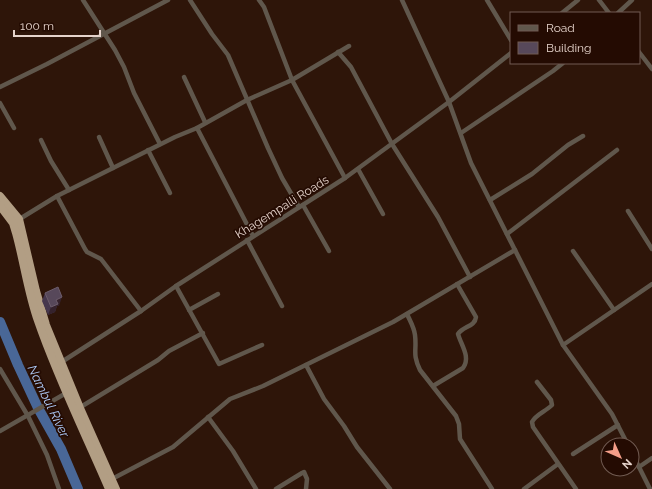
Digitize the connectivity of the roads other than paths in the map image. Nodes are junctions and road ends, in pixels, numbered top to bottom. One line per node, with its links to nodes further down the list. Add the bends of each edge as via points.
1 (83, 0): 13 (street)
2 (168, 0): 13 (street)
3 (190, 0): 24 (street, via 225,51)
4 (259, 0): 22 (street)
5 (402, 0): 25 (street)
6 (487, 0): 14 (street)
7 (578, 0): 10 (street)
8 (599, 0): 11 (street)
9 (632, 0): 12 (street)
10 (563, 12)
11 (608, 12)
12 (619, 12)
13 (104, 33): 23 (street); 34 (street, via 124,67)
14 (510, 38)
15 (349, 46): 16 (street)
16 (338, 52): 22 (street); 35 (street, via 351,67)
17 (640, 53): 20 (street)
18 (510, 54): 25 (street, Khagempalli Roads)
19 (562, 64): 30 (street)
20 (652, 69)
21 (184, 77): 27 (street)
22 (292, 80): 24 (street); 40 (street)
23 (0, 87)
24 (247, 100): 27 (street); 47 (street, via 282,178)
25 (449, 102): 30 (street); 35 (street, Khagempalli Roads)
26 (0, 103): 28 (street)
27 (205, 122): 29 (street)
28 (14, 128)
29 (197, 128): 34 (street); 52 (street)
30 (461, 133): 45 (street, via 471,163)
31 (583, 136): 45 (street, via 532,174)
32 (99, 137): 38 (street)
33 (41, 140): 41 (street)
34 (160, 144): 36 (street)
35 (392, 144): 39 (street, Khagempalli Roads); 58 (street, via 438,217)
36 (148, 150): 38 (street); 42 (street)
37 (617, 150): 51 (street)
38 (113, 168): 41 (street)
39 (358, 169): 40 (street, Khagempalli Roads); 49 (street)
40 (346, 178): 47 (street, Khagempalli Roads)
41 (69, 190): 44 (street)
42 (170, 193)
43 (0, 196): 50 (highway)
44 (58, 196): 50 (street); 66 (street, via 85,249 101,259)
45 (490, 200): 51 (street)
46 (0, 206): 50 (highway)
47 (301, 206): 52 (street, Khagempalli Roads); 56 (street)
48 (628, 211): 54 (street)
49 (383, 214)
50 (16, 221): 71 (highway, via 32,304)
51 (507, 234): 55 (street)
52 (253, 236): 53 (street, Khagempalli Roads)
53 (247, 240): 61 (street, Khagempalli Roads); 63 (street)
54 (652, 249)
55 (515, 250): 58 (street); 70 (street)
56 (329, 251)
57 (573, 251): 65 (street)
58 (470, 277): 59 (street)
59 (458, 284): 67 (street); 75 (street, via 476,316 476,321 460,330 458,334 467,363 464,368)
60 (652, 284): 65 (street)
61 (176, 286): 64 (street); 66 (street, Khagempalli Roads)
62 (218, 294): 64 (street)
63 (282, 306)
64 (189, 310): 68 (street)
65 (614, 310): 70 (street)
66 (140, 311): 71 (street, Khagempalli Roads)
67 (407, 314): 72 (street); 75 (street, via 416,337 416,362)
68 (203, 333): 69 (street, via 220,364); 77 (street, via 169,351)
69 (262, 345)
70 (563, 345): 80 (street)
71 (58, 364): 76 (highway)
72 (306, 365): 79 (street, via 264,386 230,399); 95 (street, via 324,400)
73 (0, 369): 78 (street)
74 (537, 382): 85 (street, via 552,405 535,416 533,427)
75 (433, 386): 96 (street, via 456,416 460,439)
76 (70, 391): 77 (highway); 78 (street)
77 (77, 409): 88 (highway); 90 (highway)
78 (28, 416): 81 (street); 89 (street, via 47,455)
79 (208, 417): 88 (street, via 173,447); 92 (street)
80 (618, 425): 82 (street); 83 (street)
81 (0, 431)
82 (624, 437)
83 (573, 454)
84 (652, 458): 86 (street)
85 (558, 464): 97 (street); 98 (street)
86 (640, 467)
87 (640, 470): 99 (street)
88 (112, 479): 91 (highway)
89 (59, 489)
90 (109, 489)
91 (116, 489)
92 (256, 489)
93 (276, 489): 94 (street, via 304,472 307,479)
94 (306, 489)
95 (390, 489)
96 (492, 489)
97 (524, 489)
98 (576, 489)
99 (650, 489)

